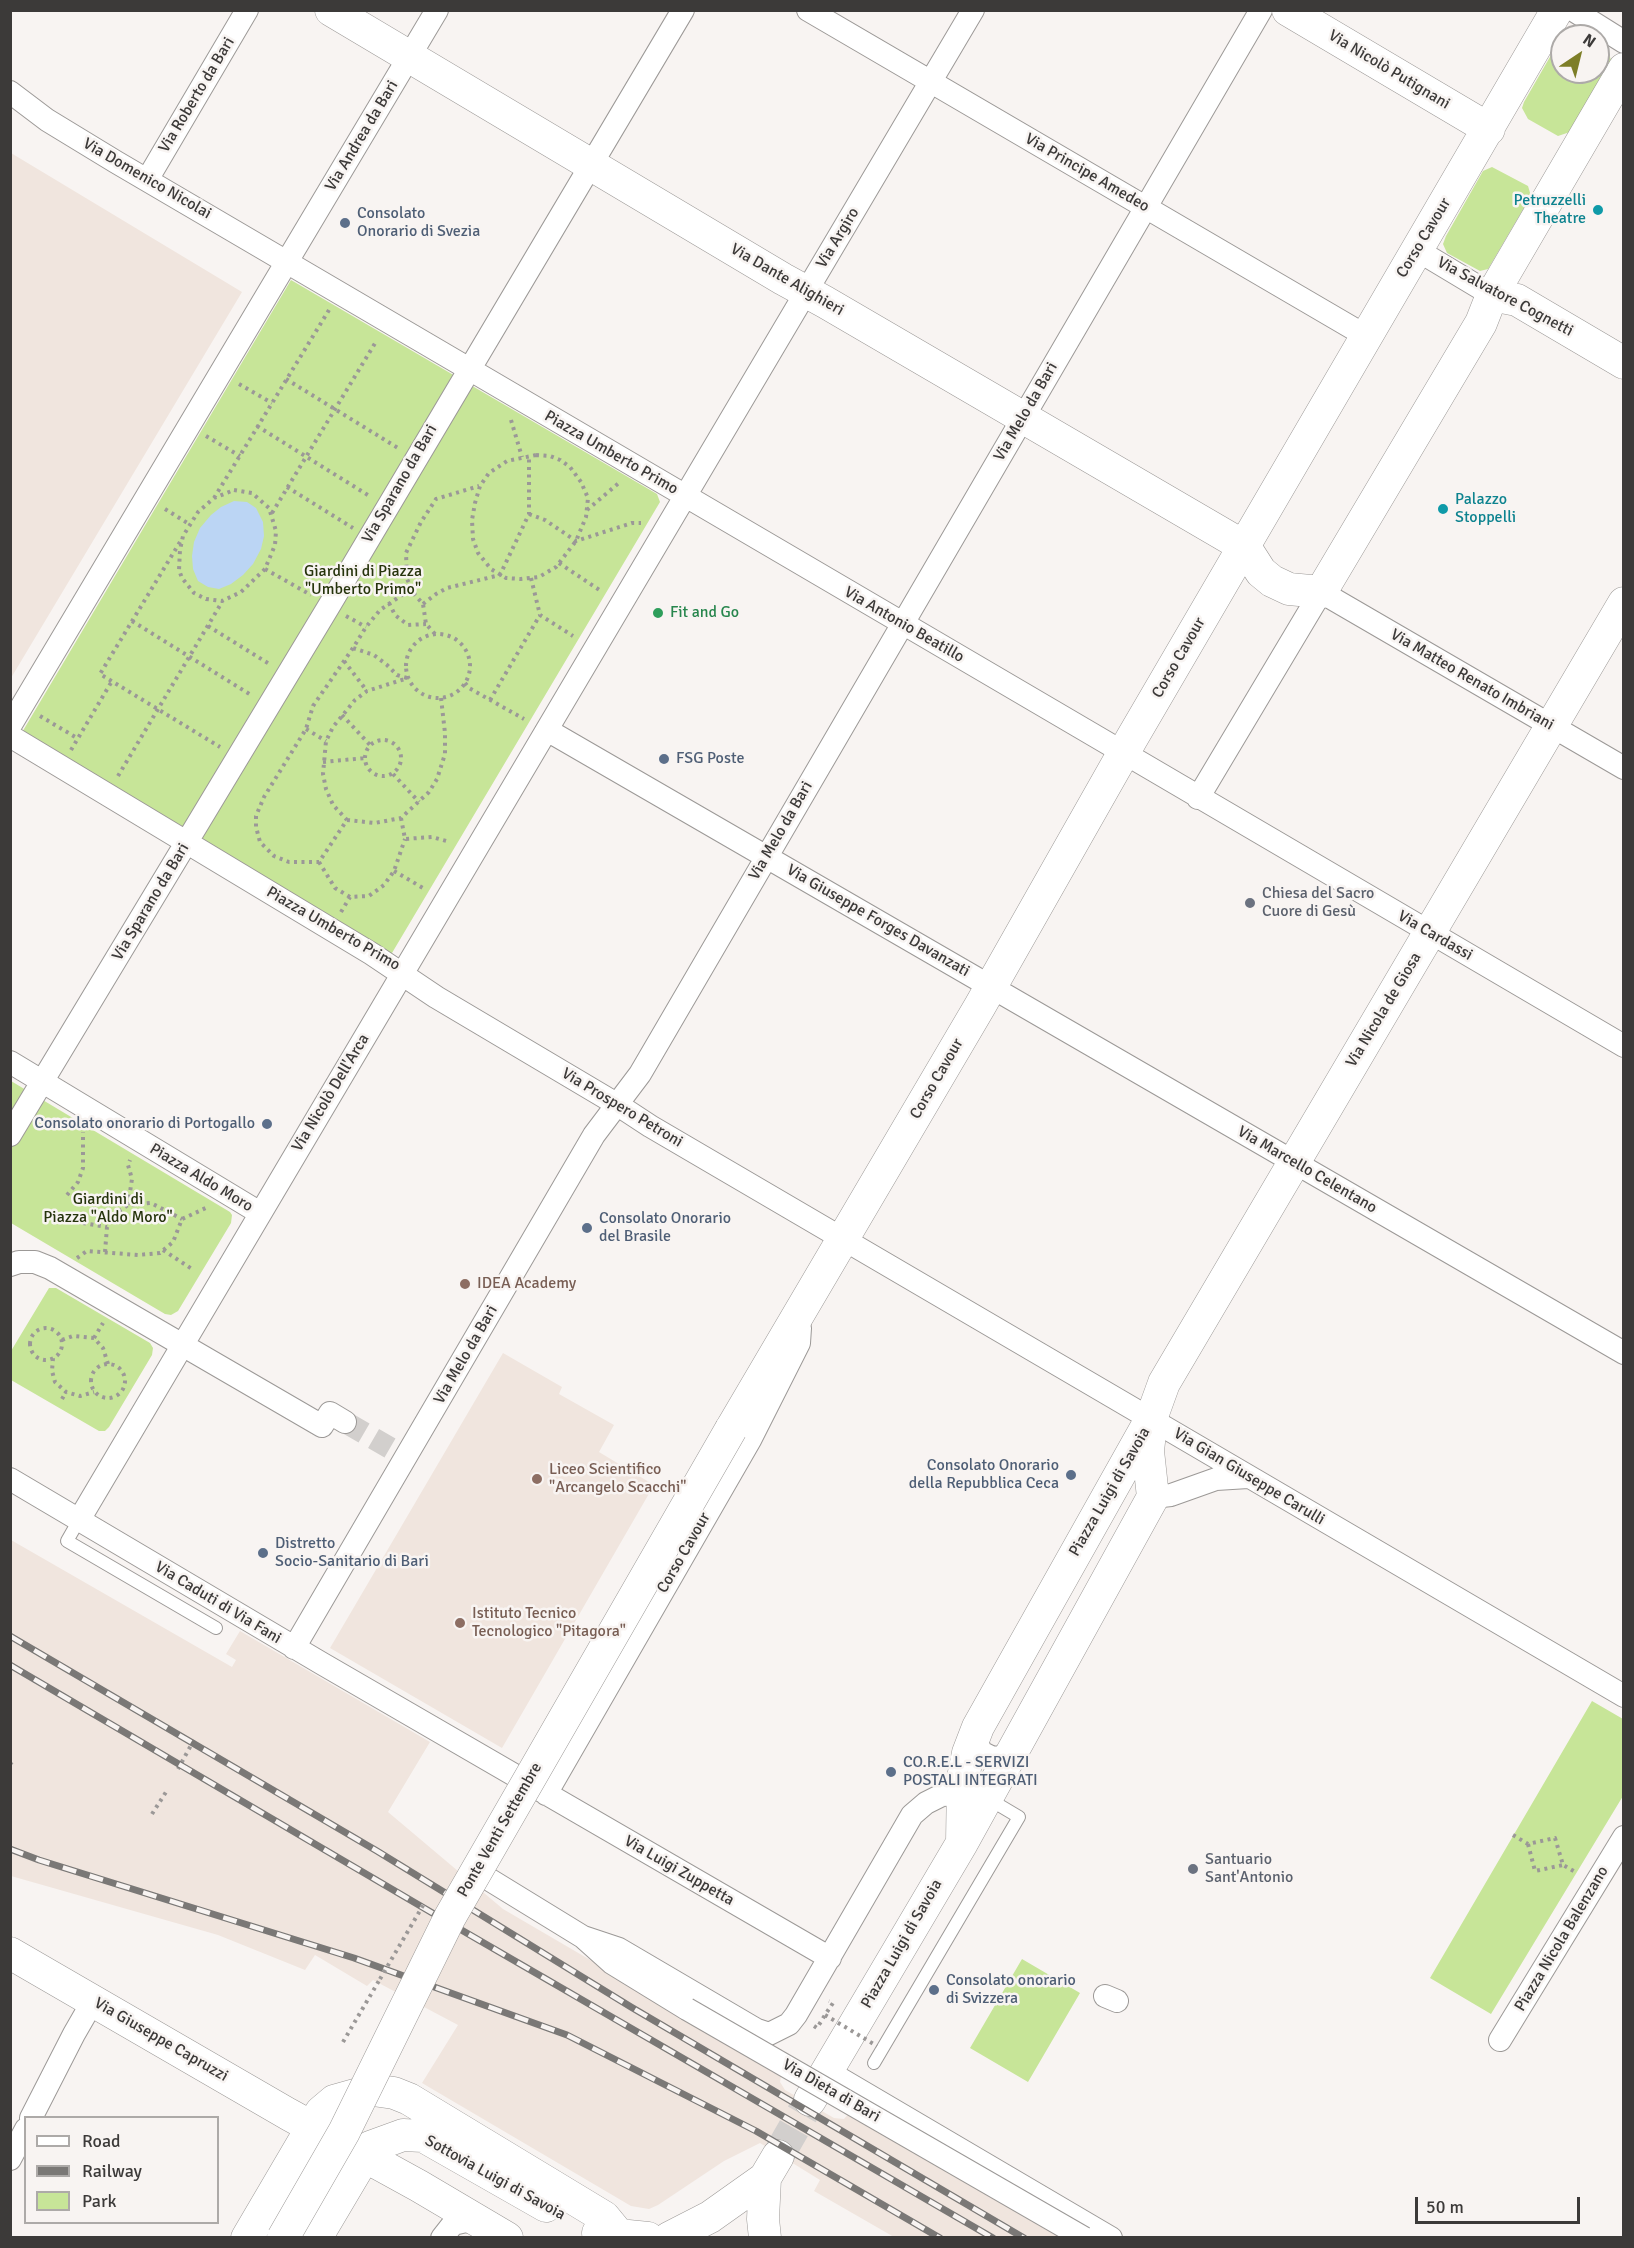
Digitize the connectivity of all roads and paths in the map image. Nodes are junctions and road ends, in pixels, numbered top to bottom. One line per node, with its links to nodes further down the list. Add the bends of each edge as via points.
1 (247, 10): 18 (street, Via Roberto da Bari)
2 (331, 10): 12 (main road, Via Dante Alighieri)
3 (437, 10): 12 (street, Via Andrea da Bari)
4 (683, 10): 17 (street, Via Sparano da Bari)
5 (808, 10): 14 (street, Via Principe Amedeo)
6 (973, 10): 14 (street, Via Argiro)
7 (1261, 10): 19 (street, Via Melo da Bari)
8 (1288, 10): 16 (main road, Via Nicolò Putignani)
9 (1557, 10): 16 (main road, Corso Cavour)
10 (1573, 10): 11 (street)
11 (1623, 42)
12 (409, 56): 17 (main road, Via Dante Alighieri); 21 (street, Via Andrea da Bari)
13 (1623, 69): 23 (main road)
14 (931, 82): 19 (street, Via Principe Amedeo); 22 (street, Via Argiro)
15 (10, 92): 18 (street, Via Domenico Nicolai, via 47,120)
16 (1489, 129): 20 (main road, Corso Cavour)
17 (590, 164): 22 (main road, Via Dante Alighieri); 28 (street, Via Sparano da Bari)
18 (147, 180): 21 (street, Via Domenico Nicolai)
19 (1145, 207): 26 (street, Via Principe Amedeo); 34 (street, Via Melo da Bari)
20 (1417, 250): 23 (street, Via Salvatore Cognetti); 26 (main road, Corso Cavour)
21 (287, 261): 28 (street, Piazza Umberto Primo); 92 (street)
22 (806, 292): 34 (main road, Via Dante Alighieri); 47 (street, Via Argiro)
23 (1492, 295): 27 (main road, Via Salvatore Cognetti, via 1517,300); 65 (main road, via 1480,323)
24 (332, 306): 29 (path)
25 (380, 335): 32 (path)
26 (1366, 336): 59 (main road, Corso Cavour)
27 (1623, 363)
28 (468, 369): 42 (street, Via Sparano da Bari); 47 (street, Piazza Umberto Primo)
29 (286, 379): 31 (path); 32 (path)
30 (237, 383): 31 (path)
31 (272, 403): 35 (path)
32 (335, 410): 40 (path); 42 (path)
33 (509, 410): 41 (path)
34 (1023, 417): 59 (main road, Via Dante Alighieri); 73 (street, Via Melo da Bari)
35 (257, 426): 38 (path); 40 (path)
36 (205, 436): 38 (path)
37 (564, 453): 43 (path)
38 (240, 456): 48 (path)
39 (529, 456): 41 (path); 43 (path); 53 (path)
40 (306, 457): 46 (path); 50 (path)
41 (522, 457): 45 (path, via 489,473)
42 (415, 459): 50 (street, Via Sparano da Bari)
43 (560, 460): 51 (path, via 581,482 588,498)
44 (624, 479): 51 (path)
45 (480, 486): 61 (path, via 472,520 473,538 478,553); 63 (path, via 436,499 406,553 407,579)
46 (287, 488): 52 (path); 57 (path)
47 (685, 496): 73 (street, Via Antonio Beatillo); 95 (street, Piazza Umberto Primo)
48 (214, 498): 52 (path, via 242,490 261,500); 55 (path)
49 (161, 507): 55 (path)
50 (387, 507): 57 (street, Via Sparano da Bari)
51 (586, 511): 58 (path)
52 (271, 513): 66 (path, via 275,545 265,569 241,592)
53 (529, 514): 58 (path); 61 (path)
54 (641, 523): 58 (path)
55 (189, 524): 56 (path)
56 (183, 536): 66 (path, via 179,570 188,587 206,599); 71 (path)
57 (369, 538): 80 (street, Via Sparano da Bari)
58 (576, 541): 60 (path)
59 (1245, 547): 65 (main road, via 1261,572 1272,581 1289,589); 100 (main road, Corso Cavour)
60 (559, 563): 62 (path); 64 (path)
61 (500, 575): 62 (path); 69 (path, via 447,588)
62 (531, 578): 70 (path)
63 (412, 588): 67 (path); 69 (path)
64 (601, 591)
65 (1321, 592): 93 (street, Via Matteo Renato Imbriani); 108 (street)
66 (222, 601): 74 (path)
67 (389, 603): 72 (path, via 395,615 408,626); 77 (path)
68 (1623, 603): 93 (main road, Via Nicola de Giosa)
69 (423, 604): 72 (path)
70 (540, 615): 76 (path); 86 (path)
71 (132, 621): 78 (path); 82 (path, via 100,674)
72 (426, 624): 75 (path)
73 (902, 624): 100 (street, Via Antonio Beatillo); 115 (street, Via Melo da Bari)
74 (208, 626): 78 (path); 80 (path)
75 (435, 634): 81 (path, via 417,641 411,649 406,658); 83 (path, via 452,637 465,649 470,666)
76 (573, 636)
77 (353, 648): 79 (path); 81 (path, via 374,655 397,675)
78 (189, 656): 87 (path); 88 (path)
79 (344, 661): 84 (path); 94 (path, via 314,706)
80 (287, 675): 87 (street, Via Sparano da Bari)
81 (408, 678): 84 (path); 85 (path, via 421,693)
82 (112, 681): 88 (path); 97 (path)
83 (465, 683): 85 (path); 86 (path)
84 (367, 691): 90 (path)
85 (441, 698): 109 (path, via 445,754 437,779)
86 (490, 700): 91 (path)
87 (268, 705): 102 (street, Via Sparano da Bari)
88 (157, 709): 102 (path); 107 (path)
89 (37, 714): 97 (path)
90 (342, 715): 98 (path); 99 (path)
91 (524, 719)
92 (10, 726)
93 (1551, 726): 105 (street, Via Matteo Renato Imbriani); 121 (main road, Via Nicola de Giosa)
94 (306, 729): 98 (path); 116 (path, via 264,797 256,827 260,842 274,856 290,862)
95 (547, 730): 115 (street, Via Giuseppe Forges Davanzati); 122 (street, Piazza Umberto Primo)
96 (10, 736): 113 (street, Piazza Umberto Primo)
97 (78, 738): 101 (path)
98 (326, 741): 104 (path)
99 (370, 745): 103 (path); 106 (path, via 388,740 398,747 401,765)
100 (1123, 754): 108 (street, Via Cardassi); 123 (main road, Corso Cavour)
101 (67, 756)
102 (237, 757): 113 (street, Via Sparano da Bari)
103 (365, 758): 104 (path); 106 (path, via 368,769 377,776)
104 (323, 762): 111 (path, via 333,805)
105 (1623, 768)
106 (393, 774): 109 (path)
107 (113, 784)
108 (1198, 798): 121 (street, Via Cardassi)
109 (419, 802): 110 (path)
110 (401, 818): 111 (path, via 375,822); 112 (path)
111 (347, 820): 116 (path)
112 (405, 839): 114 (path, via 432,837); 117 (path)
113 (187, 842): 122 (street, Piazza Umberto Primo); 126 (street, Via Sparano da Bari)
114 (450, 842)
115 (766, 856): 123 (street, Via Giuseppe Forges Davanzati); 127 (street, Via Melo da Bari, via 640,1074)
116 (318, 862): 119 (path, via 335,888)
117 (394, 871): 118 (path); 119 (path, via 369,896)
118 (423, 888)
119 (350, 897): 120 (path)
120 (337, 919)
121 (1430, 933): 124 (street, Via Cardassi); 131 (main road, Via Nicola de Giosa)
122 (403, 973): 127 (street, Via Prospero Petroni, via 436,997); 135 (street, Via Nicolò Dell'Arca)
123 (991, 986): 131 (street, Via Marcello Celentano); 139 (main road, Corso Cavour)
124 (1623, 1046)
125 (10, 1062): 126 (street, Piazza Aldo Moro)
126 (43, 1081): 129 (street); 135 (street, Piazza Aldo Moro)
127 (618, 1104): 139 (street, Via Prospero Petroni); 164 (street, Via Melo da Bari, via 588,1145)
128 (83, 1132): 132 (path, via 83,1168)
129 (10, 1135)
130 (130, 1160): 133 (path)
131 (1294, 1163): 150 (street, Via Marcello Celentano); 156 (main road, Via Nicola de Giosa, via 1164,1383)
132 (67, 1196)
133 (128, 1205): 136 (path, via 151,1203); 138 (path, via 116,1213)
134 (208, 1207): 136 (path)
135 (260, 1214): 149 (street, Piazza Aldo Moro)
136 (182, 1219): 140 (path, via 173,1242)
137 (83, 1223): 138 (path)
138 (107, 1227): 141 (path)
139 (843, 1239): 145 (main road, Corso Cavour); 156 (street, Via Gian Giuseppe Carulli)
140 (163, 1250): 141 (path, via 138,1255); 144 (path)
141 (105, 1252): 142 (path, via 87,1251)
142 (77, 1258)
143 (10, 1265): 149 (street, via 35,1262 50,1268)
144 (192, 1269)
145 (803, 1305): 158 (main road, Corso Cavour); 170 (street, Corso Cavour, via 799,1343 750,1440)
146 (103, 1323): 147 (path)
147 (94, 1338): 148 (path, via 73,1336); 152 (path, via 103,1348)
148 (62, 1340): 151 (path, via 61,1349); 151 (path, via 51,1329 41,1329 32,1335 34,1354 43,1359)
149 (182, 1345): 157 (street, via 322,1426 330,1413); 162 (street, Piazza Aldo Moro)
150 (1623, 1353)
151 (53, 1358): 153 (path, via 55,1383)
152 (108, 1364): 154 (path, via 98,1367 92,1376); 154 (path, via 122,1371 124,1391 109,1399)
153 (66, 1392): 154 (path, via 80,1396); 155 (path)
154 (94, 1392)
155 (62, 1399)
156 (1151, 1419): 159 (street, Via Gian Giuseppe Carulli); 161 (main road, Piazza Luigi di Savoia, via 1148,1451); 166 (main road, Piazza Luigi di Savoia)
157 (345, 1422)
158 (731, 1429): 199 (main road, Ponte Venti Settembre, bridge, via 467,1887 344,2132)
159 (1248, 1478): 161 (street, via 1216,1479 1171,1495); 165 (street, Via Gian Giuseppe Carulli)
160 (10, 1479): 162 (street)
161 (1153, 1497): 168 (main road, Piazza Luigi di Savoia)
162 (79, 1520): 163 (lane, Via Caduti di Via Fani, via 67,1542); 164 (street, Via Caduti di Via Fani)
163 (216, 1628)
164 (294, 1647): 170 (street, Via Caduti di Via Fani)
165 (1623, 1696)
166 (978, 1727): 168 (street, via 981,1752 993,1758); 172 (main road, Piazza Luigi di Savoia, via 968,1753)
167 (195, 1738): 169 (path)
168 (1013, 1749): 172 (main road, Piazza Luigi di Savoia)
169 (178, 1769)
170 (537, 1789): 180 (street, Via Dieta di Bari, via 477,1872); 182 (street, Via Luigi Zuppetta)
171 (166, 1792): 173 (path)
172 (974, 1796): 182 (street, via 942,1795 912,1815); 188 (lane, via 1019,1817); 189 (main road, Piazza Luigi di Savoia, via 962,1843)
173 (152, 1814)
174 (1513, 1835): 176 (path)
175 (1623, 1838): 185 (street, Piazza Nicola Balenzano)
176 (1528, 1844): 177 (path, via 1555,1838); 177 (path, via 1535,1871)
177 (1563, 1864): 178 (path)
178 (1580, 1875)
179 (431, 1893): 186 (path, bridge)
180 (583, 1937): 182 (street, Via Dieta di Bari, via 619,1949 769,2034 789,2024); 204 (street, Via Dieta di Bari, bridge, via 612,1963 687,2009)
181 (10, 1953): 183 (main road, Via Giuseppe Capruzzi)
182 (830, 1958)
183 (93, 2001): 191 (street); 192 (main road, Via Giuseppe Capruzzi)
184 (825, 2015): 187 (path, bridge)
185 (1500, 2040)
186 (343, 2042)
187 (877, 2046)
188 (874, 2063)
189 (827, 2071): 190 (main road); 205 (street, Via Dieta di Bari)
190 (810, 2100)
191 (32, 2116)
192 (312, 2127): 194 (main road, Via Giuseppe Capruzzi); 197 (main road, Sottovia Luigi di Savoia, via 334,2101 373,2090 394,2093); 198 (main road)
193 (24, 2133): 195 (street)
194 (367, 2151): 196 (main road, Via Giuseppe Capruzzi); 197 (main road, Sottovia Luigi di Savoia, via 403,2135 423,2136 581,2226 602,2235); 200 (main road)
195 (11, 2157)
196 (496, 2231): 201 (street, via 466,2221 453,2224)
197 (633, 2236)
198 (247, 2238)
199 (283, 2238)
200 (316, 2238)
201 (442, 2238)
202 (669, 2238): 203 (main road, via 710,2217 772,2167 763,2219)
203 (765, 2238)
204 (1084, 2238)
205 (1111, 2238)

